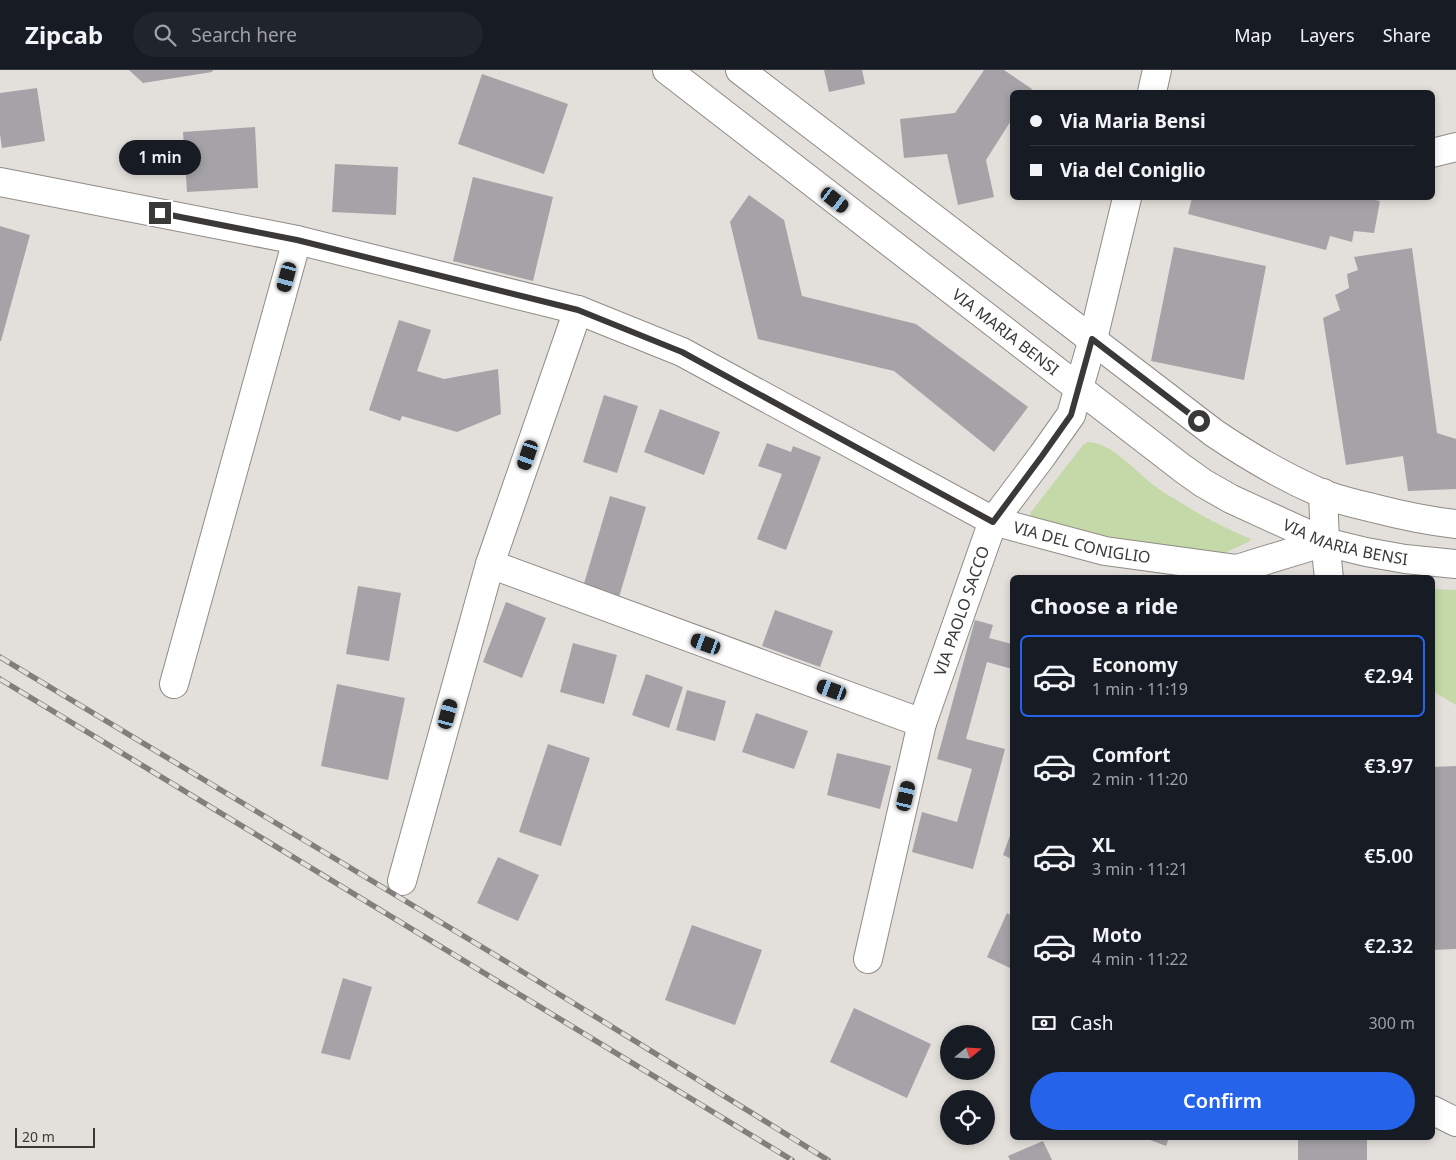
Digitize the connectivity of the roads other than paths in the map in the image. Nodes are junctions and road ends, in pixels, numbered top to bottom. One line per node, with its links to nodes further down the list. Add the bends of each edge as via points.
1 (667, 70): 12 (street, VIA MARIA BENSI)
2 (740, 70): 11 (street)
3 (1157, 70): 4 (street)
4 (1152, 90)
5 (1456, 146): 6 (street)
6 (1435, 151)
7 (0, 182): 9 (street, VIA DEL CONIGLIO)
8 (1127, 200): 11 (street, VIA PAOLO SACCO)
9 (297, 240): 10 (street, VIA DEL CONIGLIO); 20 (street)
10 (578, 310): 14 (street, VIA DEL CONIGLIO, via 682,352); 17 (street)
11 (1092, 339): 12 (street, VIA PAOLO SACCO); 13 (street, via 1242,452)
12 (1078, 388): 14 (street, VIA PAOLO SACCO, via 1071,415); 16 (street, VIA MARIA BENSI, via 1203,483)
13 (1323, 493): 15 (street, via 1397,514); 16 (street)
14 (993, 522): 16 (street, VIA DEL CONIGLIO, via 1105,551 1237,570); 21 (street, VIA PAOLO SACCO)
15 (1456, 524)
16 (1325, 542): 18 (street, VIA MARIA BENSI, via 1406,560); 19 (street)
17 (490, 564): 21 (street); 22 (street)
18 (1456, 564)
19 (1329, 575)
20 (174, 684)
21 (922, 723): 23 (street, VIA PAOLO SACCO)
22 (402, 882)
23 (868, 959)
24 (1435, 1112): 25 (street)
25 (1456, 1122)

